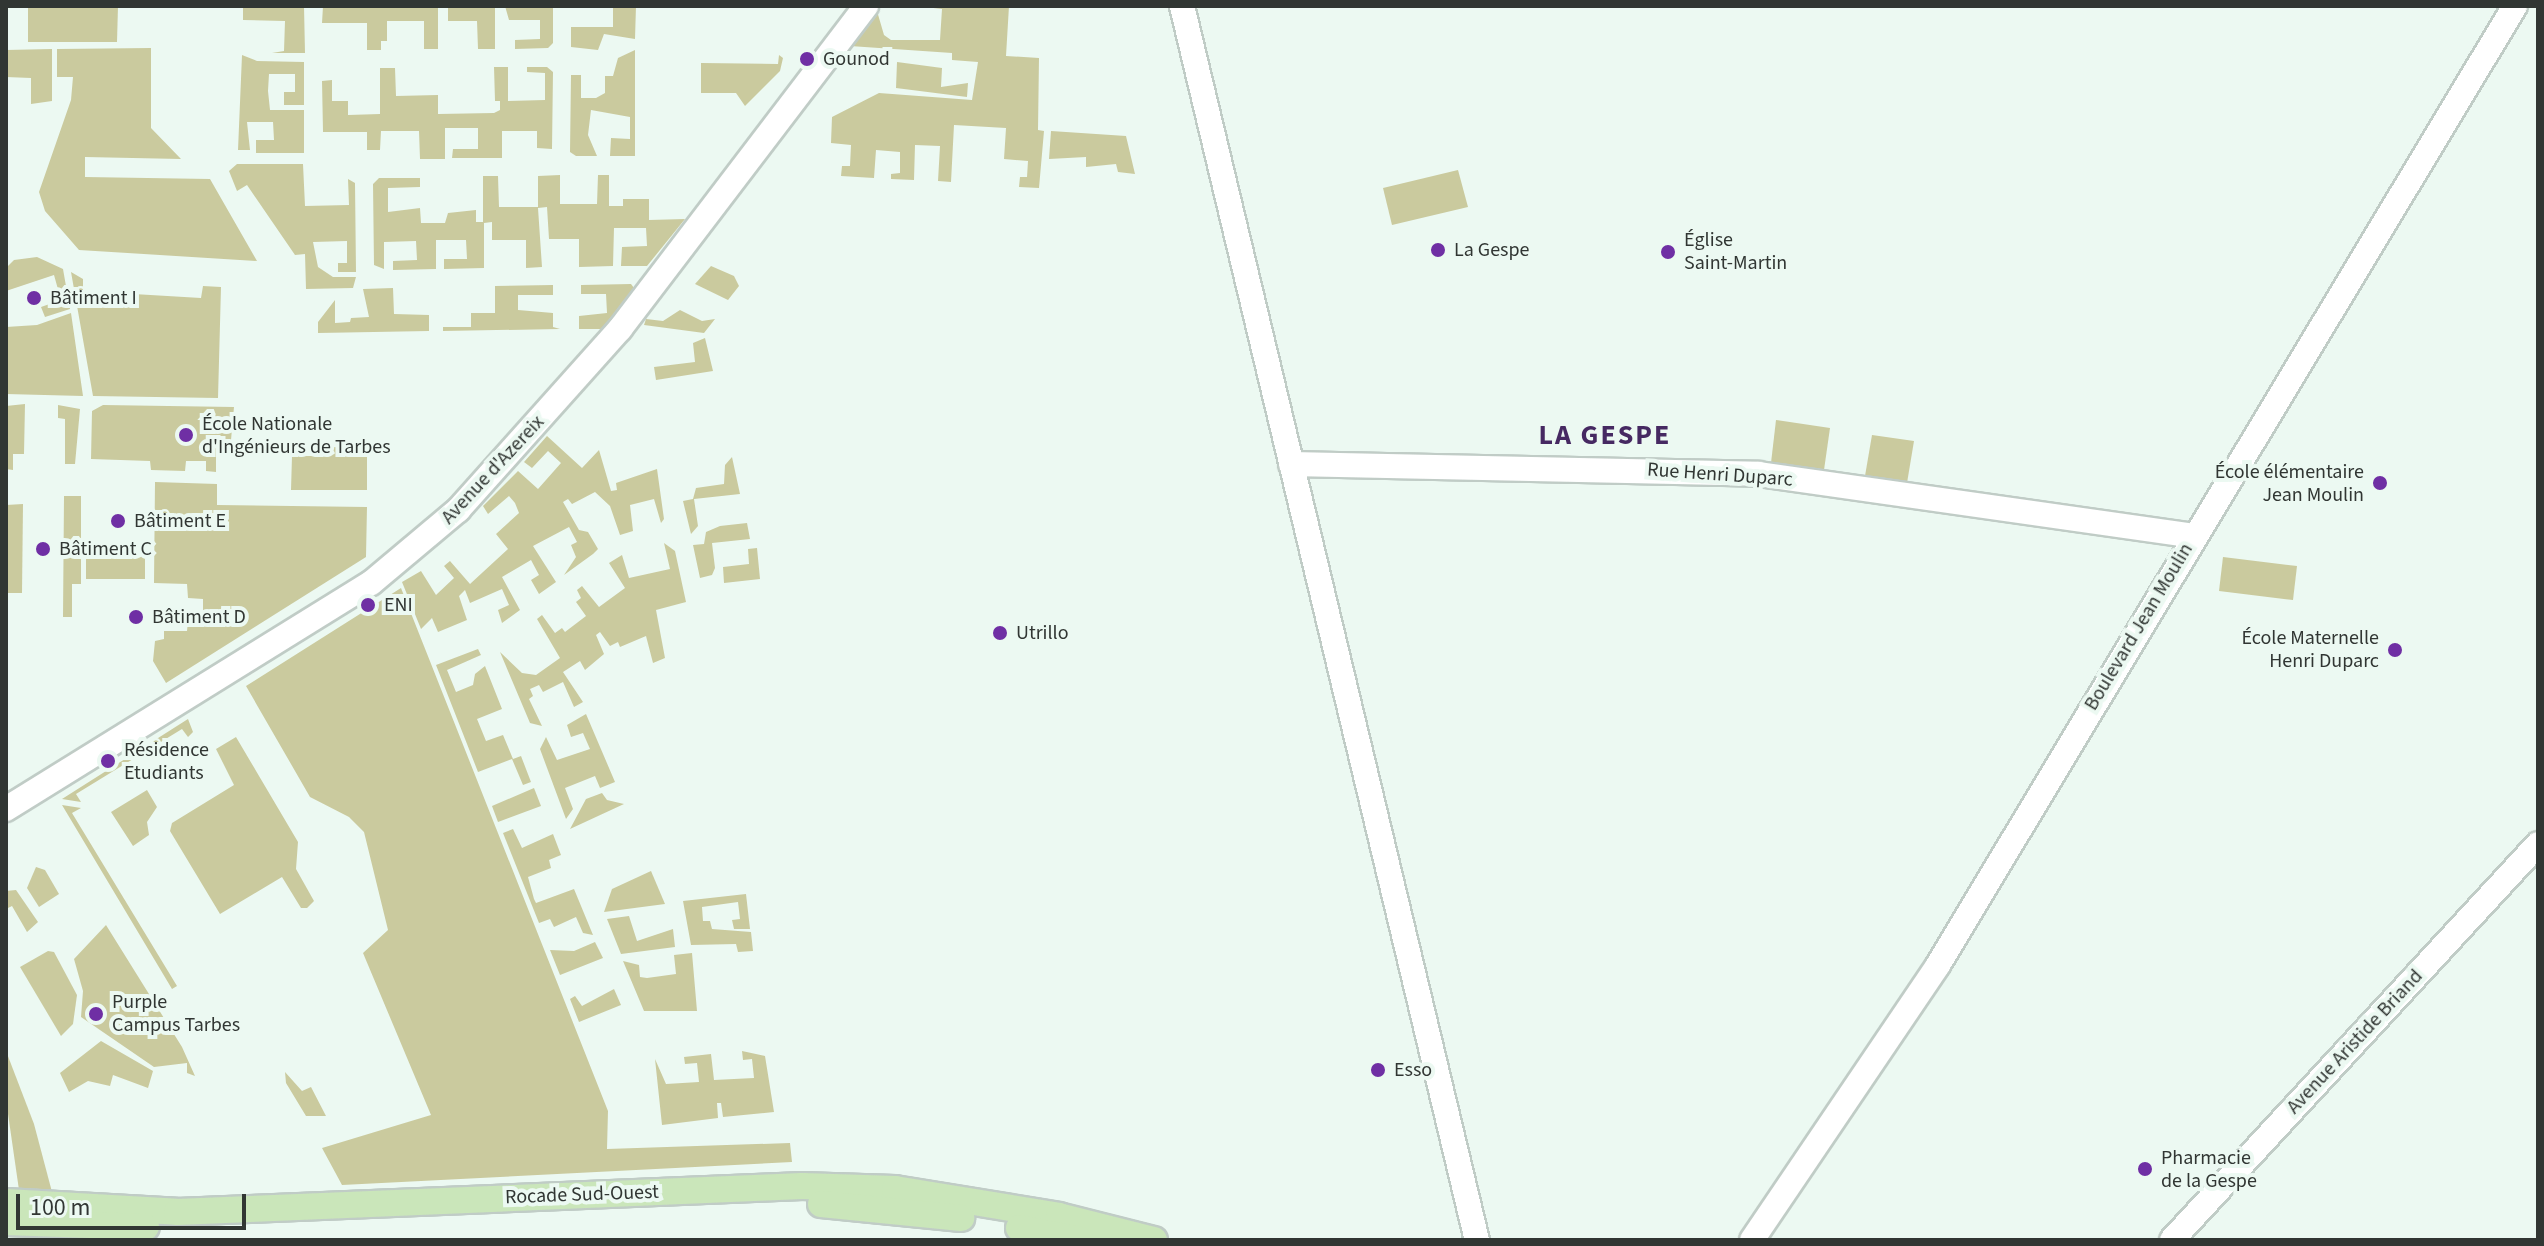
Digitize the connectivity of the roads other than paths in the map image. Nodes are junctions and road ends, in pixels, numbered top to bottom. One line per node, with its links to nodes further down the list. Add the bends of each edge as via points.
1 (866, 6): 6 (main road, Avenue d'Azereix, via 620,329 458,510 371,583)
2 (1182, 6): 4 (main road)
3 (2515, 6): 5 (main road, Boulevard Jean Moulin)
4 (1291, 464): 5 (main road, Rue Henri Duparc, via 1759,474); 10 (main road)
5 (2193, 536): 13 (main road, Boulevard Jean Moulin, via 1938,965 1799,1163)
6 (6, 809)
7 (2538, 844): 14 (main road, Avenue Aristide Briand)
8 (6, 1202): 12 (main road, Rocade Sud-Ouest, via 177,1212 802,1186 895,1189 1059,1216)
9 (6, 1222): 11 (main road, Rocade Sud-Ouest, via 180,1228 806,1203 893,1208)
10 (1473, 1237)
11 (1081, 1240)
12 (1154, 1240)
13 (1752, 1240)
14 (2172, 1240)

